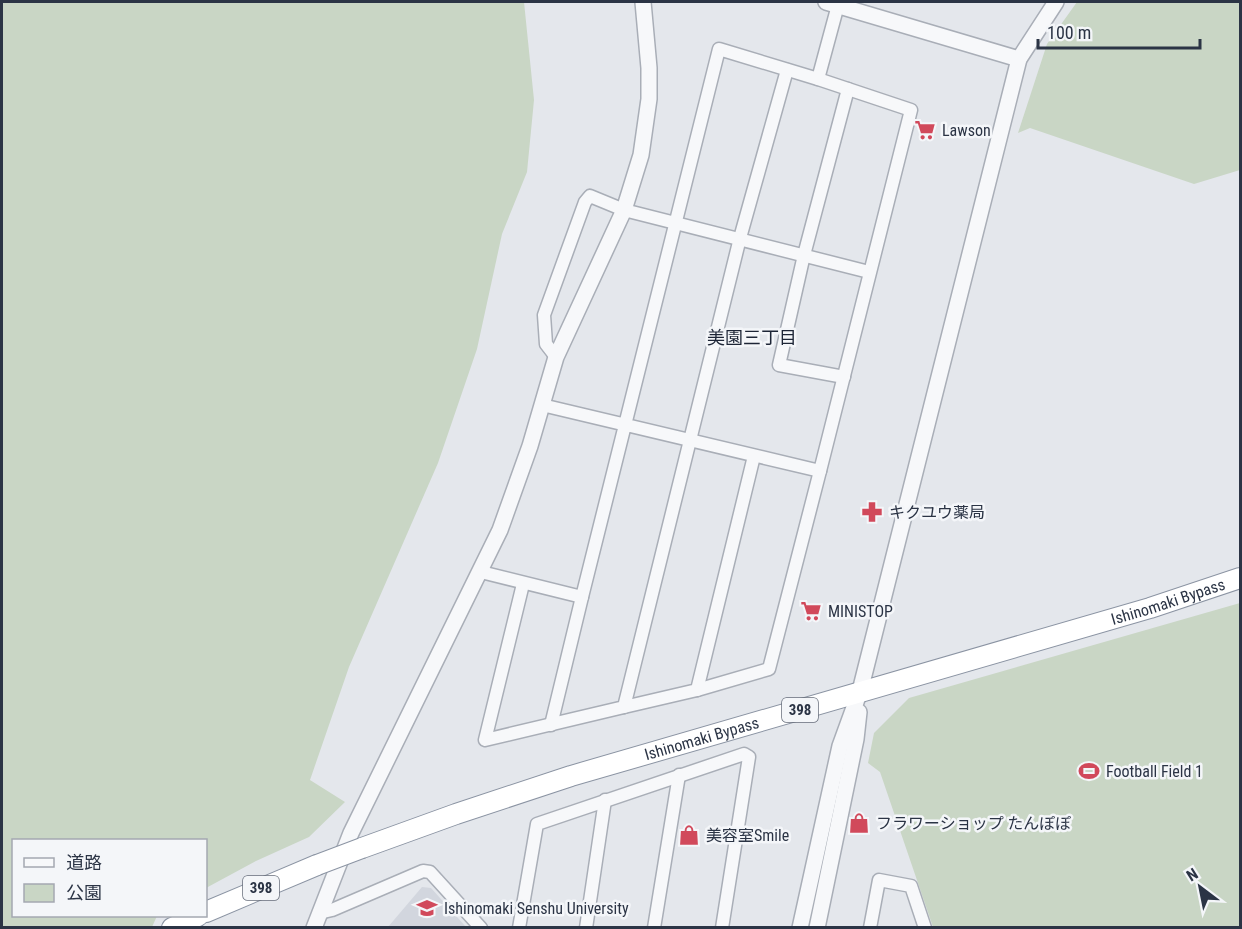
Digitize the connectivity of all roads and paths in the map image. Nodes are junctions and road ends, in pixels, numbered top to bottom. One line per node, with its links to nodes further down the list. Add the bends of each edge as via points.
1 (643, 2): 8 (street, via 649,99 641,155)
2 (1056, 2): 4 (street)
3 (834, 3): 4 (street); 6 (street)
4 (1019, 59): 25 (street)
5 (787, 70): 6 (street); 9 (street, via 718,49); 10 (street)
6 (818, 79): 7 (street)
7 (848, 89): 11 (street); 12 (street, via 911,110)
8 (624, 210): 9 (street); 13 (street); 13 (street, via 590,196 585,202 544,315 546,344)
9 (675, 222): 10 (street); 16 (street)
10 (740, 238): 11 (street); 17 (street)
11 (804, 255): 12 (street); 14 (street, via 779,365)
12 (869, 272): 14 (street)
13 (556, 357): 15 (street)
14 (844, 377): 19 (street)
15 (542, 405): 16 (street); 20 (street, via 516,489)
16 (626, 423): 17 (street); 23 (street)
17 (690, 439): 18 (street); 26 (street)
18 (754, 456): 19 (street); 24 (street)
19 (820, 471): 24 (street, via 769,669)
20 (481, 572): 22 (street); 32 (street, via 351,833)
21 (1240, 578): 25 (highway, Ishinomaki Bypass / 398, via 1150,608)
22 (523, 584): 23 (street); 27 (street, via 485,740)
23 (582, 597): 27 (street)
24 (697, 690): 26 (street)
25 (860, 691): 30 (highway, Ishinomaki Bypass / 398, bridge, via 456,814); 39 (street, via 840,746); 40 (street, via 856,740)
26 (624, 707): 27 (street)
27 (551, 725)
28 (679, 775): 29 (street); 37 (street); 38 (street, via 744,754 749,757)
29 (605, 800): 35 (street, via 537,824); 36 (street)
30 (207, 912)
31 (194, 917): 33 (highway)
32 (316, 920): 34 (street, via 423,871 430,872)
33 (172, 927)
34 (481, 927)
35 (519, 927)
36 (586, 927)
37 (654, 927)
38 (722, 927)
39 (800, 927)
40 (817, 927)
41 (870, 927): 42 (street, via 879,880 910,886)
42 (924, 927)

